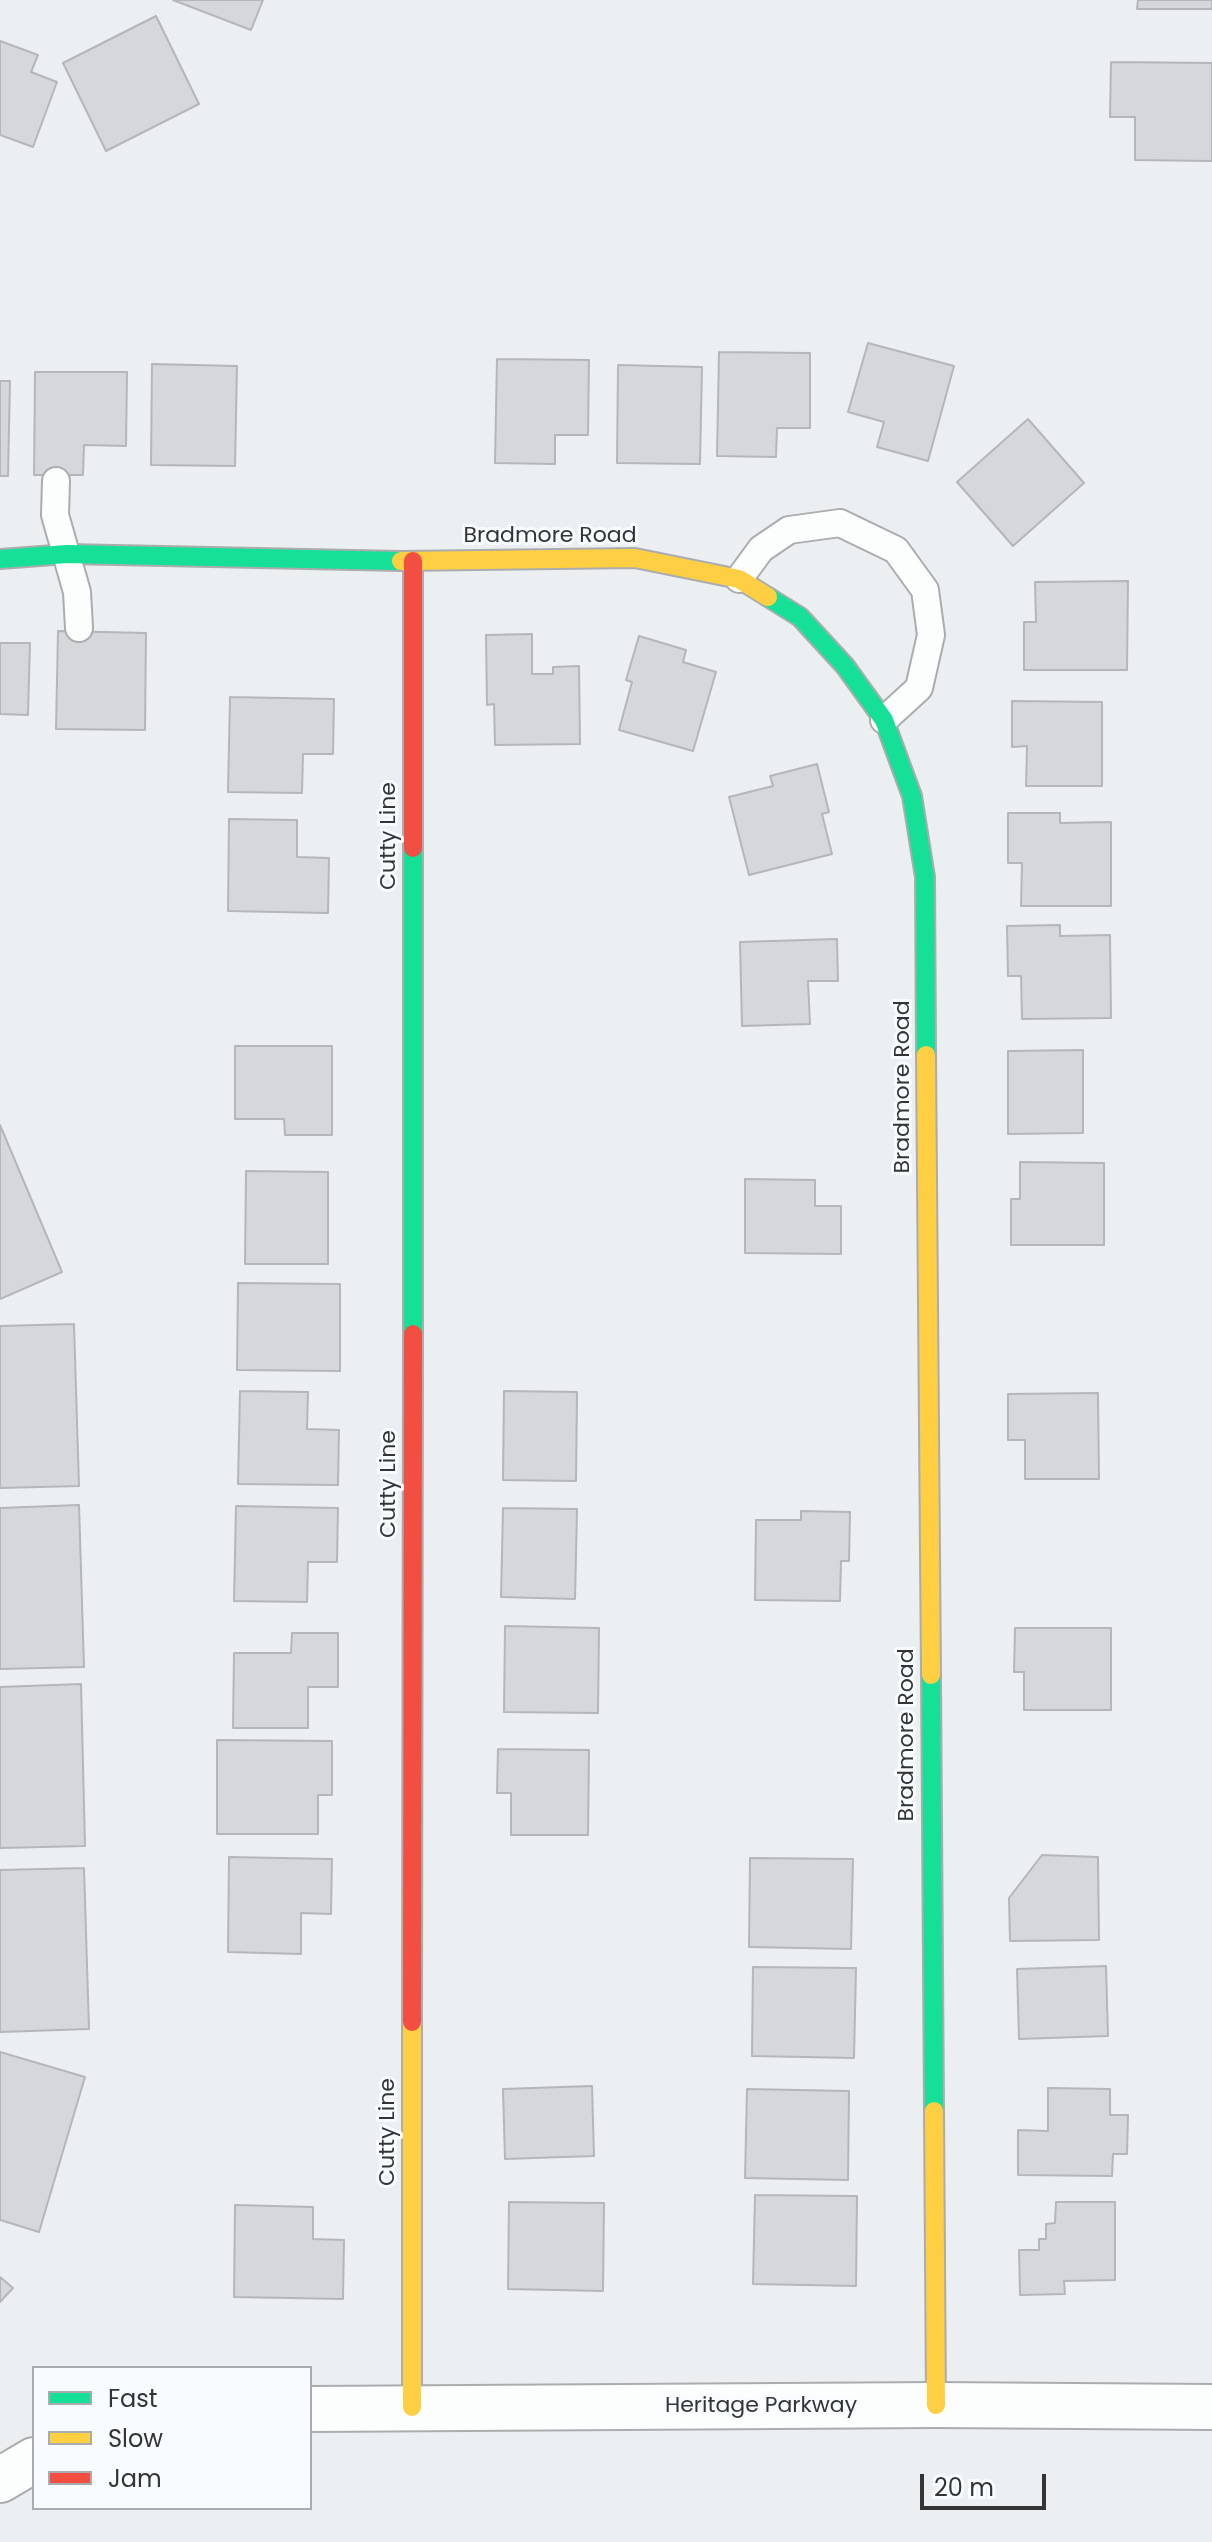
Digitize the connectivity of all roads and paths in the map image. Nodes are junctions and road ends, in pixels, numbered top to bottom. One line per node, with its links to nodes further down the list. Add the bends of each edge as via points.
1 (56, 481): 2 (lane, via 55,515)
2 (67, 554): 3 (street, Bradmore Road); 4 (street, Bradmore Road); 6 (lane)
3 (0, 559)
4 (413, 561): 5 (street, Bradmore Road, via 635,558); 9 (street, Cutty Line)
5 (739, 579): 7 (street, Bradmore Road, via 800,617); 7 (lane, via 761,549 789,530 840,523 896,550 925,590 931,635 919,688)
6 (79, 628)
7 (884, 720): 8 (street, Bradmore Road, via 912,796 925,877)
8 (936, 2405): 9 (street, Heritage Parkway); 10 (street, Heritage Parkway)
9 (412, 2407): 11 (street, Heritage Parkway)
10 (1212, 2407)
11 (312, 2409)
12 (32, 2461): 13 (street)
13 (0, 2480)

